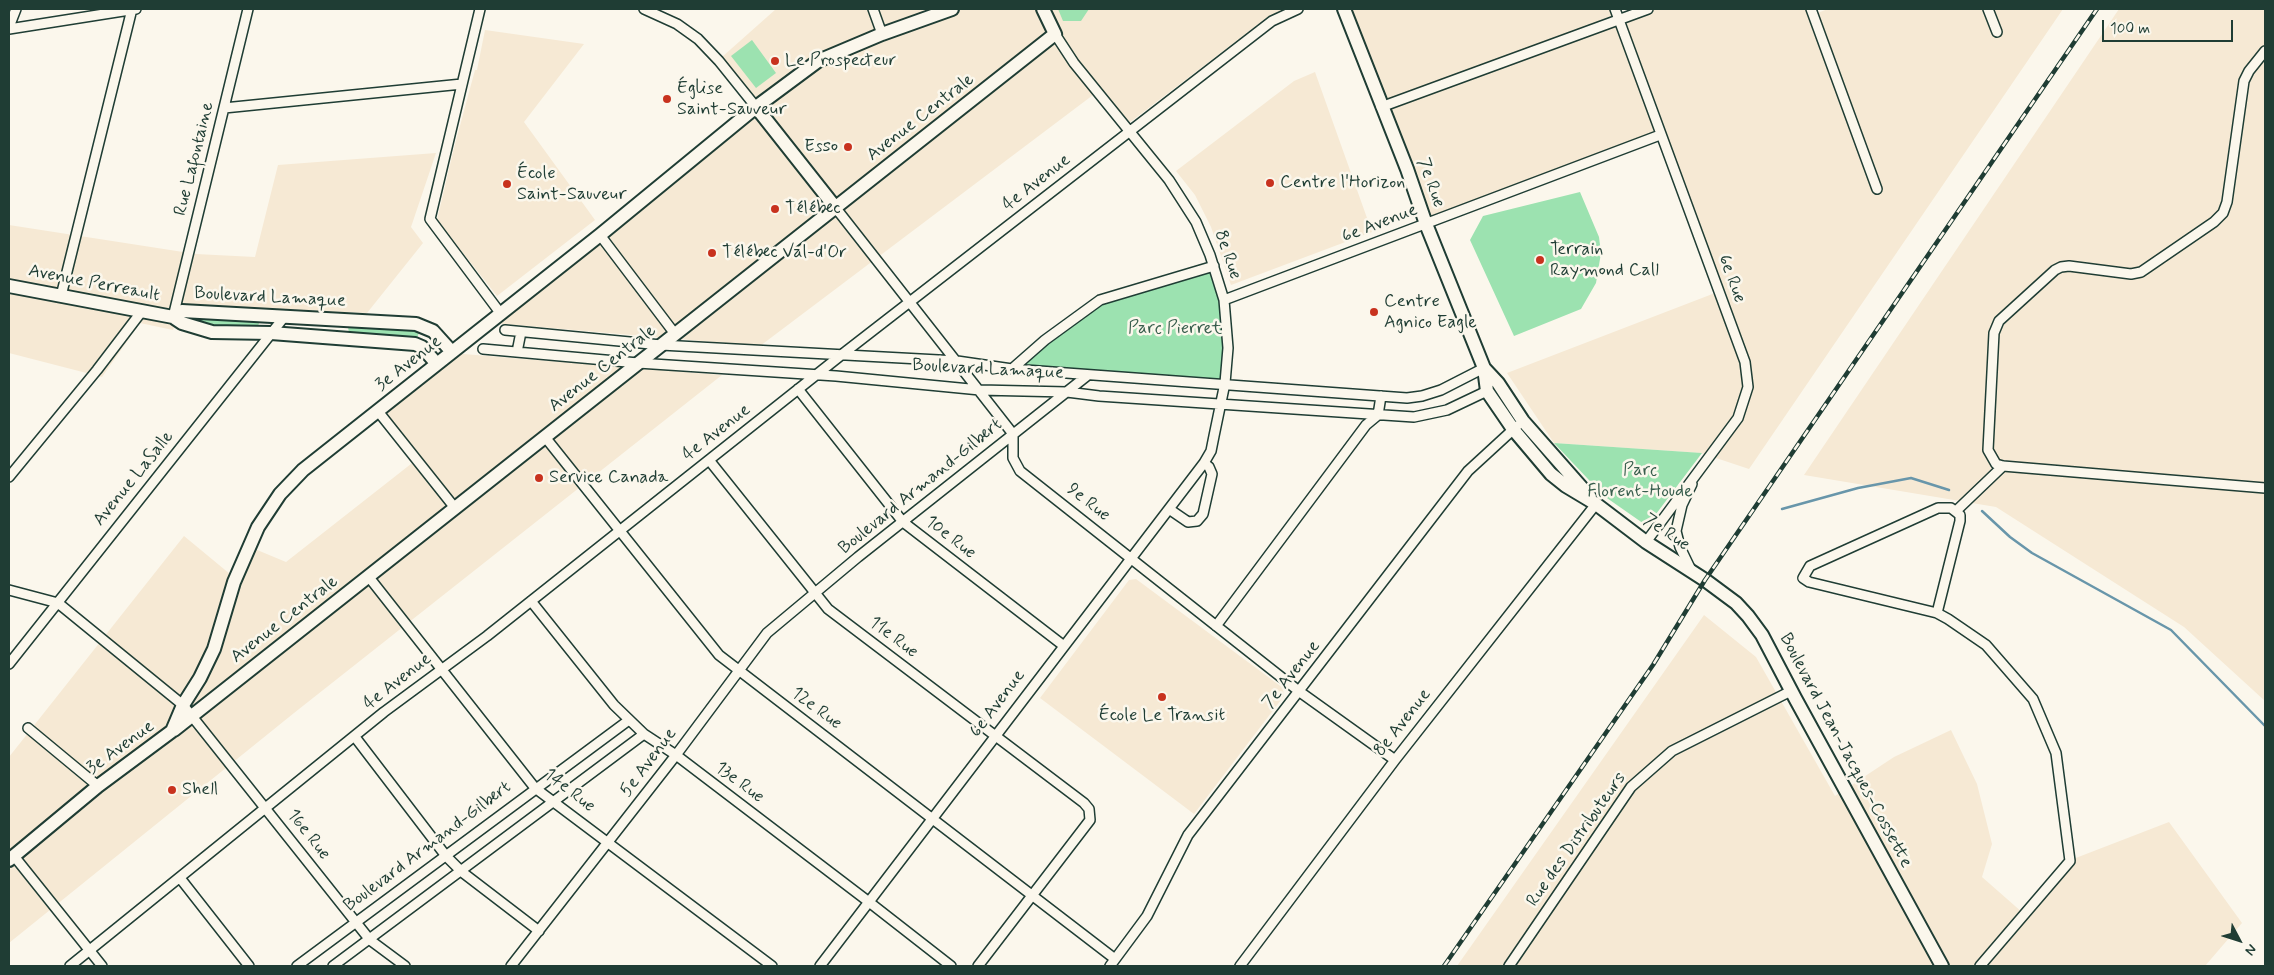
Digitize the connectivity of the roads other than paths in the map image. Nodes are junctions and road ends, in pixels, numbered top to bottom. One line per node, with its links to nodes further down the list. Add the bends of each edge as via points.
1 (16, 9): 16 (street)
2 (134, 9): 16 (street); 33 (street)
3 (248, 9): 24 (street, Rue Lafontaine)
4 (480, 9): 21 (street)
5 (644, 9): 22 (street, via 677,24 698,39)
6 (873, 9): 18 (street)
7 (952, 9): 18 (main road, 3e Avenue)
8 (1043, 9): 19 (main road, 8e Rue)
9 (1298, 9): 25 (street, 4e Avenue, via 1272,21)
10 (1344, 9): 23 (main road, 7e Rue)
11 (1615, 9): 15 (street, 6e Rue)
12 (1648, 9): 15 (street)
13 (1811, 9): 27 (street)
14 (1988, 9): 17 (street)
15 (1619, 20): 23 (street); 26 (street, 6e Rue)
16 (9, 28)
17 (1997, 32)
18 (882, 34): 22 (main road, 3e Avenue, via 818,61)
19 (1055, 34): 25 (street, 8e Rue, via 1074,63); 28 (main road, Avenue Centrale)
20 (2265, 51): 71 (street, via 2244,80 2223,213 2142,272 2131,274 2061,267 1999,321 1994,333 1988,450 1996,464)
21 (462, 84): 24 (street); 37 (street, via 430,219)
22 (756, 107): 28 (main road); 30 (main road, 3e Avenue)
23 (1381, 107): 29 (main road, 7e Rue)
24 (224, 108): 39 (street, Rue Lafontaine)
25 (1131, 131): 31 (street, 8e Rue, via 1183,199); 35 (street, 4e Avenue)
26 (1660, 135): 29 (street, 6e Avenue); 72 (street, 6e Rue, via 1745,362 1748,387 1738,418)
27 (1877, 189)
28 (836, 207): 35 (street); 43 (main road, Avenue Centrale)
29 (1426, 224): 34 (street, 6e Avenue); 53 (main road, 7e Rue)
30 (600, 235): 37 (main road, 3e Avenue); 43 (street)
31 (1214, 266): 34 (street, 8e Rue); 52 (street, via 1100,300)
32 (9, 286): 33 (main road, Avenue Perreault)
33 (61, 296): 36 (main road, Avenue Perreault)
34 (1224, 300): 56 (street, 8e Rue, via 1228,348)
35 (910, 302): 48 (street, 4e Avenue); 49 (street)
36 (142, 311): 39 (main road, Avenue Perreault); 73 (street)
37 (501, 314): 46 (main road, 3e Avenue)
38 (285, 316): 39 (main road, Boulevard Lamaque, via 182,311); 42 (street, Avenue LaSalle); 46 (main road, Boulevard Lamaque, via 416,324 433,331)
39 (173, 317): 42 (main road, Boulevard Lamaque, via 212,332)
40 (505, 330): 41 (street, Boulevard Lamaque)
41 (522, 332): 44 (street, Boulevard Lamaque); 47 (street)
42 (271, 333): 51 (main road, Boulevard Lamaque, via 415,344 422,347); 88 (street, Avenue LaSalle)
43 (675, 334): 44 (main road, Avenue Centrale)
44 (661, 345): 48 (street, Boulevard Lamaque); 50 (main road, Avenue Centrale)
45 (483, 349): 47 (street, Boulevard Lamaque)
46 (452, 352): 51 (main road, 3e Avenue)
47 (517, 352): 50 (street, Boulevard Lamaque)
48 (840, 356): 49 (street, Boulevard Lamaque); 54 (street, 4e Avenue)
49 (957, 361): 52 (street, Boulevard Lamaque); 58 (street)
50 (638, 363): 54 (street, Boulevard Lamaque); 68 (main road, Avenue Centrale)
51 (436, 364): 63 (main road, 3e Avenue)
52 (1012, 368): 55 (street, Boulevard Lamaque)
53 (1484, 368): 59 (main road, 7e Rue); 61 (street, Boulevard Lamaque, via 1422,396); 65 (main road, 7e Rue)
54 (816, 375): 57 (street, 4e Avenue); 58 (street, Boulevard Lamaque)
55 (1088, 375): 56 (street, Boulevard Lamaque); 60 (street, Boulevard Armand-Gilbert)
56 (1225, 383): 61 (street, Boulevard Lamaque); 62 (street, 8e Rue)
57 (798, 389): 69 (street, 4e Avenue); 79 (street, 10e Rue)
58 (980, 390): 60 (street, Boulevard Lamaque); 67 (street)
59 (1487, 391): 64 (street, Boulevard Lamaque, via 1433,414 1414,417); 66 (main road, 7e Rue)
60 (1067, 392): 62 (street, Boulevard Lamaque); 67 (street, Boulevard Armand-Gilbert)
61 (1381, 396): 64 (street)
62 (1222, 405): 64 (street, Boulevard Lamaque); 70 (street, 8e Rue, via 1211,451)
63 (377, 410): 76 (street); 98 (main road, 3e Avenue, via 303,470 267,513 234,582 214,649)
64 (1378, 415): 91 (street, via 1366,426)
65 (1523, 420): 66 (street, 7e Avenue); 75 (main road, 7e Rue)
66 (1513, 429): 75 (main road, 7e Rue, via 1551,474); 97 (street, 7e Avenue, via 1468,471)
67 (1014, 434): 79 (street, Boulevard Armand-Gilbert); 82 (street, 9e Rue, via 1013,458 1020,471)
68 (545, 437): 76 (main road, Avenue Centrale); 80 (street, 12e Rue)
69 (709, 460): 80 (street, 4e Avenue); 86 (street, 11e Rue)
70 (1204, 463): 77 (street, 6e Avenue); 77 (street, via 1212,474 1204,514 1197,521 1188,522)
71 (2003, 466): 74 (street); 78 (street)
72 (1696, 474): 81 (street, 6e Rue); 83 (street, via 1682,505 1676,531)
73 (9, 477)
74 (2265, 488)
75 (1596, 504): 81 (main road, 7e Rue); 107 (street, 8e Avenue)
76 (455, 508): 84 (main road, Avenue Centrale)
77 (1169, 509): 82 (street, 6e Avenue)
78 (1956, 511): 89 (street, via 1960,520); 89 (street, via 1938,508 1810,566 1803,578)
79 (903, 522): 86 (street, Boulevard Armand-Gilbert); 92 (street, 10e Rue)
80 (620, 531): 87 (street, 4e Avenue); 95 (street, 12e Rue, via 706,640)
81 (1646, 542): 83 (main road, 7e Rue)
82 (1131, 559): 91 (street, 9e Rue); 92 (street, 6e Avenue)
83 (1693, 572): 96 (main road, Boulevard Jean-Jacques-Cossette, via 1736,603 1748,616 1762,635)
84 (368, 576): 94 (street, 14e Rue); 99 (main road, Avenue Centrale)
85 (9, 590): 88 (street)
86 (817, 594): 90 (street, Boulevard Armand-Gilbert); 104 (street, 11e Rue, via 828,609)
87 (530, 602): 94 (street, 4e Avenue); 100 (street, 13e Rue)
88 (58, 603): 93 (street, Avenue LaSalle); 98 (street, 16e Rue)
89 (1936, 614): 139 (street, via 1986,645 2033,699 2056,753 2068,840 2070,861)
90 (774, 626): 95 (street, 5e Avenue)
91 (1216, 626): 97 (street, 9e Rue)
92 (1064, 646): 104 (street, 6e Avenue)
93 (9, 664)
94 (440, 670): 105 (street, 4e Avenue); 109 (street, 14e Rue)
95 (739, 672): 106 (street, 5e Avenue); 112 (street, 12e Rue)
96 (1791, 691): 137 (street, Rue des Distributeurs, via 1672,751 1631,787); 138 (main road, Boulevard Jean-Jacques-Cossette)
97 (1300, 692): 107 (street, 9e Rue); 124 (street, 7e Avenue, via 1188,835 1147,916)
98 (183, 705): 99 (street, 16e Rue); 102 (main road, 3e Avenue)
99 (192, 716): 102 (main road, Avenue Centrale); 111 (street, 16e Rue)
100 (629, 720): 103 (street, 13e Rue); 109 (street, Boulevard Armand-Gilbert)
101 (28, 728): 108 (street)
102 (172, 732): 108 (main road, 3e Avenue)
103 (644, 734): 106 (street, 13e Rue); 110 (street)
104 (995, 735): 112 (street, 6e Avenue); 118 (street, 11e Rue, via 1089,809 1090,820)
105 (355, 737): 111 (street, 4e Avenue); 114 (street)
106 (676, 755): 113 (street, 5e Avenue); 119 (street, 13e Rue)
107 (1395, 760): 136 (street, 8e Avenue)
108 (98, 786): 115 (main road, 3e Avenue)
109 (535, 788): 110 (street, 14e Rue); 114 (street, Boulevard Armand-Gilbert)
110 (556, 802): 113 (street, 14e Rue); 116 (street)
111 (267, 808): 117 (street, 4e Avenue); 120 (street, 16e Rue)
112 (933, 818): 118 (street, 12e Rue); 119 (street, 6e Avenue)
113 (609, 842): 121 (street, 5e Avenue); 132 (street, 14e Rue)
114 (446, 856): 116 (street); 120 (street, Boulevard Armand-Gilbert)
115 (11, 858): 123 (street)
116 (462, 872): 121 (street); 122 (street)
117 (180, 878): 123 (street, 4e Avenue); 127 (street)
118 (1033, 895): 124 (street, 12e Rue); 135 (street)
119 (869, 902): 133 (street, 6e Avenue); 134 (street, 13e Rue)
120 (355, 922): 122 (street, 16e Rue); 128 (street, Boulevard Armand-Gilbert)
121 (539, 931): 131 (street, 5e Avenue)
122 (370, 940): 129 (street); 130 (street, 16e Rue)
123 (89, 950): 125 (street, 4e Avenue); 126 (street)
124 (1112, 962)
125 (70, 966)
126 (102, 966)
127 (249, 966)
128 (297, 966)
129 (333, 966)
130 (405, 966)
131 (511, 966)
132 (772, 966)
133 (820, 966)
134 (951, 966)
135 (978, 966)
136 (1240, 966)
137 (1509, 966)
138 (1942, 966)
139 (1980, 966)

